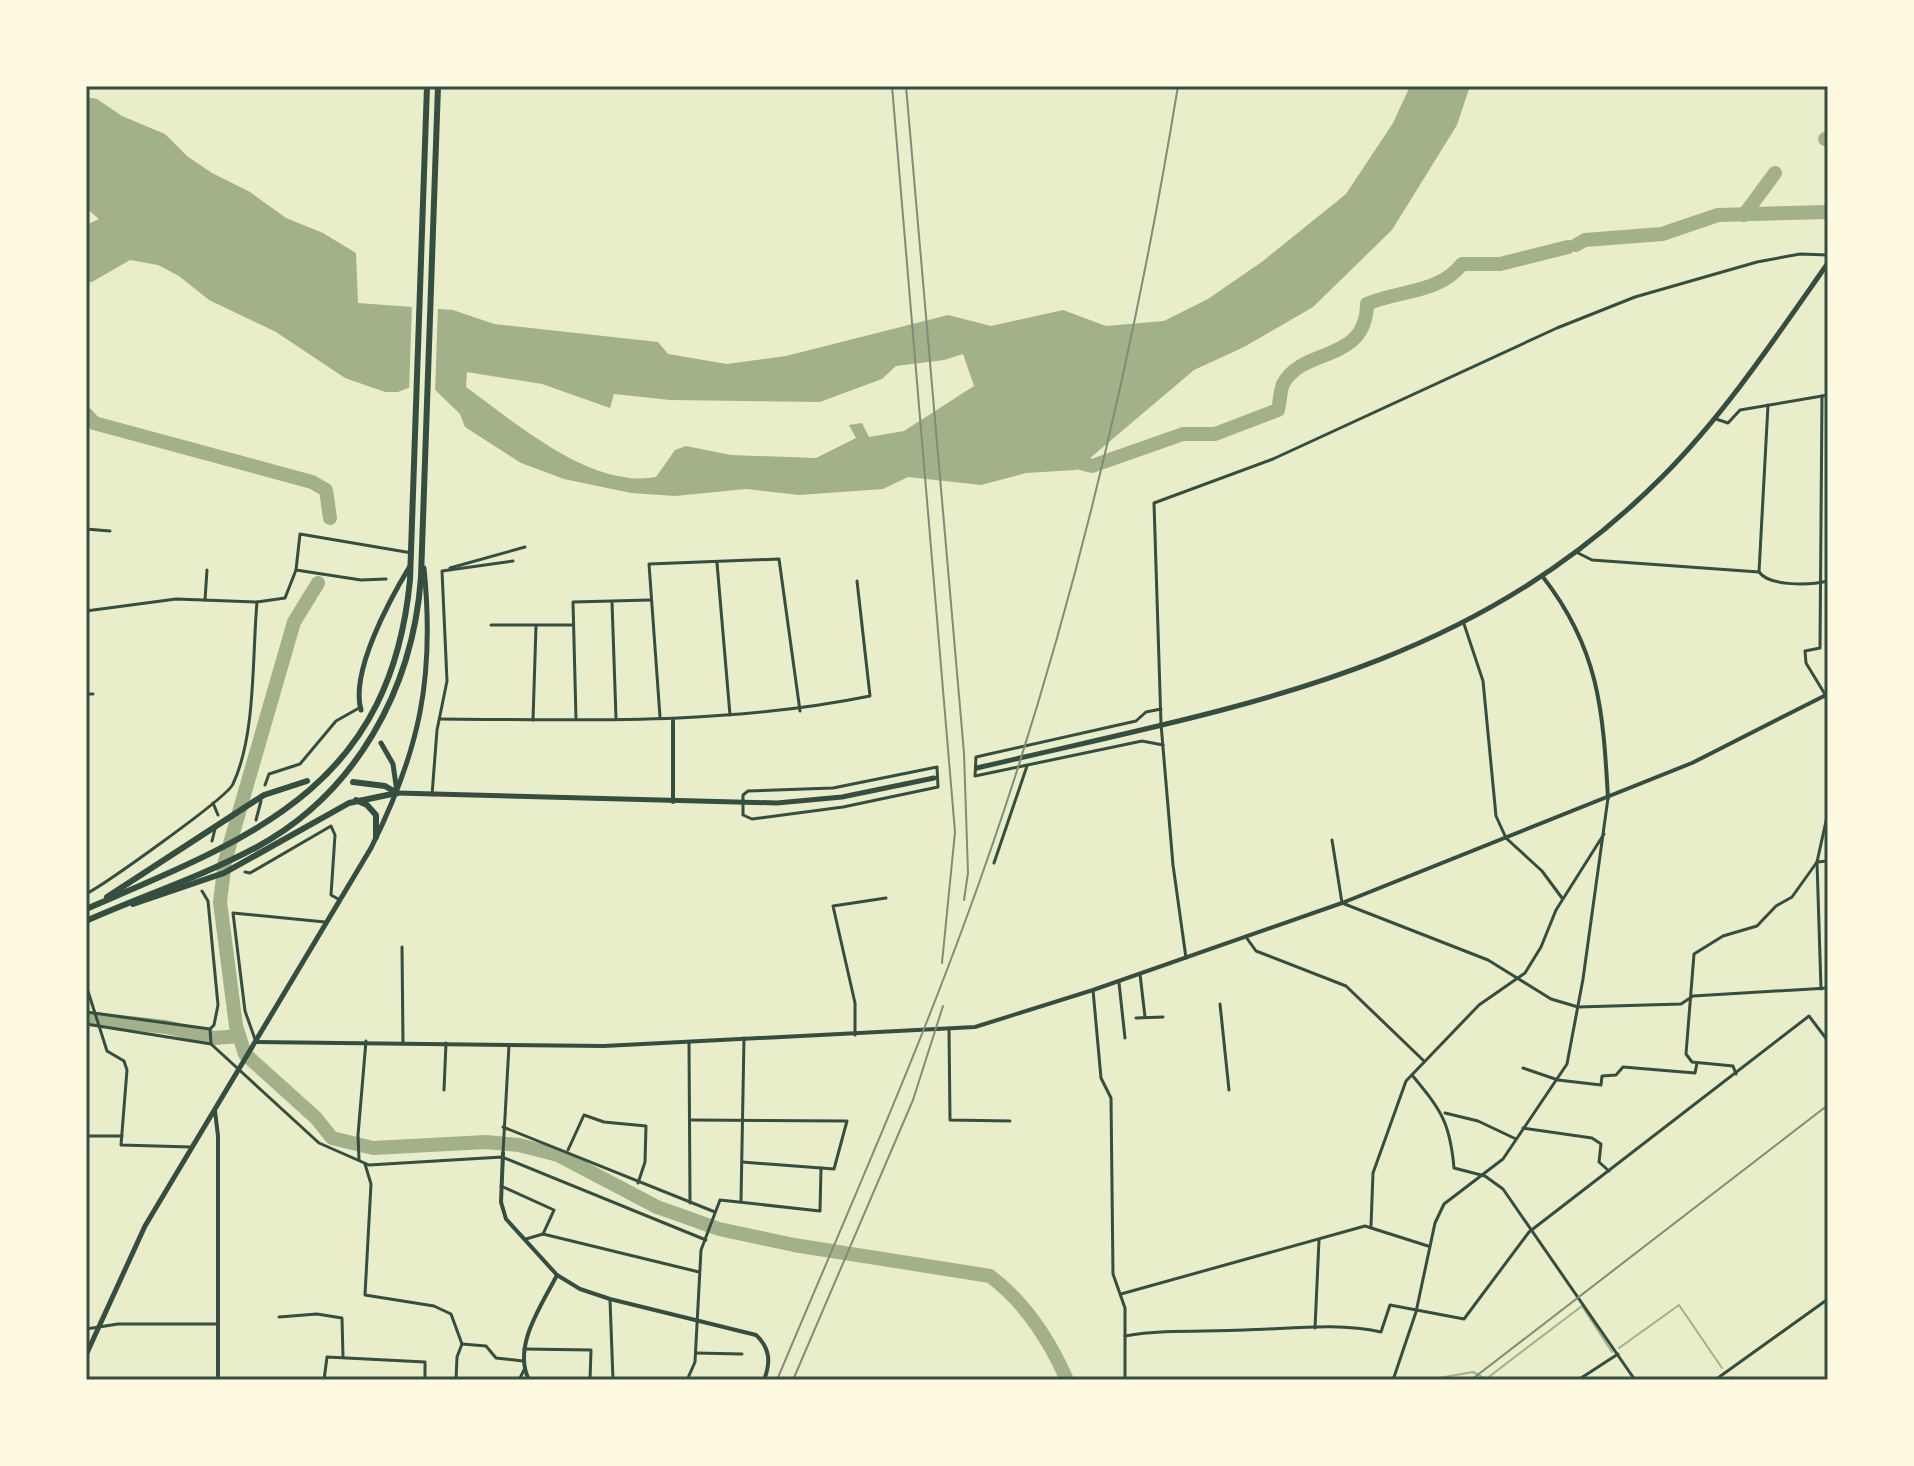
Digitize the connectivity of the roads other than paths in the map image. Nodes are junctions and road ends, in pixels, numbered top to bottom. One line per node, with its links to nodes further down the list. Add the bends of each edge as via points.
1 (427, 86): 13 (highway)
2 (438, 86): 14 (highway)
3 (1828, 255): 41 (street, via 1757,262 1635,297 1273,459 1154,503)
4 (1828, 263): 8 (main road)
5 (1828, 395): 6 (street)
6 (1822, 396): 7 (street); 27 (street)
7 (1768, 405): 8 (street, via 1740,410 1728,423); 21 (street)
8 (1714, 417): 12 (main road, via 1660,478)
9 (86, 529): 10 (street)
10 (110, 531)
11 (525, 547): 20 (street)
12 (1576, 552): 21 (street, via 1592,560); 23 (main road)
13 (412, 553): 17 (highway); 19 (street, via 300,534)
14 (422, 555): 60 (main road, via 427,614 424,686 411,757); 89 (highway, via 416,624 393,699 373,735 323,797 246,852)
15 (513, 561): 20 (street)
16 (717, 563): 29 (street, via 649,564); 42 (street, via 779,559); 44 (street)
17 (411, 564): 40 (main road, via 361,673); 87 (highway, via 401,639 369,716 311,790 250,835)
18 (207, 570): 28 (street)
19 (296, 570): 24 (street); 31 (street, via 285,598)
20 (442, 571): 22 (street); 47 (street, via 447,664)
21 (1759, 572): 27 (street, via 1769,580)
22 (435, 573)
23 (1543, 577): 33 (main road); 62 (street, via 1576,626 1593,665 1603,710)
24 (386, 579)
25 (857, 581): 42 (street, via 870,696)
26 (1828, 581): 27 (street)
27 (1822, 583): 39 (street, via 1820,648 1805,651 1806,663)
28 (205, 600): 31 (street); 32 (street)
29 (650, 600): 30 (street); 46 (street)
30 (612, 601): 35 (street, via 573,602); 45 (street)
31 (257, 602): 66 (street, via 248,739 232,788)
32 (86, 611)
33 (1464, 624): 51 (main road, via 1333,678); 74 (street, via 1483,681 1492,798)
34 (491, 625): 36 (street)
35 (573, 625): 36 (street); 48 (street)
36 (536, 626): 49 (street)
37 (86, 694): 38 (street)
38 (93, 694)
39 (1827, 695): 43 (street); 62 (street)
40 (360, 708): 59 (street, via 340,717 300,764 269,774)
41 (1161, 709): 51 (street); 54 (street, via 1136,721 974,759 977,778)
42 (800, 711): 44 (street)
43 (1828, 711)
44 (730, 716): 50 (street)
45 (616, 718): 46 (street); 48 (street)
46 (660, 718): 50 (street)
47 (440, 719): 49 (street); 61 (street)
48 (576, 719): 49 (street)
49 (533, 720)
50 (673, 721): 65 (street)
51 (1161, 724): 53 (street); 55 (main road)
52 (381, 743): 60 (main road, via 393,764)
53 (1163, 745): 54 (street, via 1142,741); 94 (street)
54 (1027, 766): 79 (street)
55 (977, 768)
56 (934, 778): 67 (main road, via 827,799)
57 (307, 781): 63 (highway, via 280,787)
58 (353, 782): 60 (highway)
59 (265, 785)
60 (397, 793): 61 (main road); 64 (highway); 73 (main road)
61 (432, 795): 65 (main road)
62 (1608, 798): 72 (street); 74 (street)
63 (259, 800): 70 (street); 71 (highway)
64 (356, 800): 73 (highway, via 376,815); 89 (highway, via 207,880)
65 (673, 802): 67 (main road)
66 (213, 803): 69 (street); 82 (street)
67 (743, 803): 67 (street, via 743,815 750,819 870,802 938,787 937,767 833,788 748,791)
68 (1828, 812): 78 (street)
69 (218, 815)
70 (256, 820)
71 (217, 826): 76 (street); 87 (highway)
72 (1606, 831): 84 (street); 104 (street)
73 (376, 837): 85 (main road)
74 (1506, 838): 84 (street); 86 (street)
75 (1332, 840): 86 (street)
76 (212, 841)
77 (1828, 861): 78 (street)
78 (1817, 862): 100 (street); 102 (street, via 1792,897 1757,926 1723,936 1694,954)
79 (994, 863)
80 (245, 872): 85 (street, via 331,826 331,895)
81 (202, 891): 113 (street, via 208,901 218,1005)
82 (86, 894)
83 (886, 898): 114 (street, via 833,906 853,994)
84 (1562, 898): 96 (street, via 1532,964)
85 (340, 900): 91 (main road)
86 (1342, 903): 92 (street); 96 (street, via 1488,960)
87 (95, 905): 88 (highway)
88 (86, 909)
89 (108, 911): 90 (highway)
90 (86, 921)
91 (327, 923): 120 (main road); 120 (street, via 233,913 245,1011)
92 (1246, 937): 94 (street); 125 (street, via 1256,951 1346,986)
93 (402, 947): 121 (street)
94 (1186, 958): 95 (street)
95 (1140, 973): 97 (street); 107 (street)
96 (1516, 978): 104 (street, via 1551,999); 125 (street, via 1479,1005)
97 (1119, 980): 101 (street); 116 (street)
98 (86, 985): 106 (street)
99 (1828, 988): 100 (street)
100 (1821, 989): 102 (street)
101 (1093, 990): 112 (street, via 975,1027); 167 (street, via 1101,1078 1111,1098 1113,1274)
102 (1693, 996): 104 (street, via 1681,1004); 126 (street, via 1686,1054)
103 (1220, 1004): 133 (street)
104 (1578, 1007): 131 (street, via 1570,1053)
105 (86, 1012): 106 (street)
106 (97, 1014): 111 (street); 113 (street)
107 (1145, 1017): 108 (street); 109 (street)
108 (1163, 1017)
109 (1136, 1018)
110 (86, 1024): 111 (street)
111 (98, 1024): 119 (street); 142 (street, via 107,1051 124,1061 127,1070)
112 (949, 1029): 114 (street); 137 (street, via 950,1120)
113 (210, 1030): 119 (street)
114 (855, 1035): 115 (street)
115 (744, 1038): 122 (street); 138 (street)
116 (1125, 1038)
117 (366, 1041): 120 (street); 121 (street); 147 (street)
118 (1828, 1041): 130 (street, via 1809,1016)
119 (211, 1042): 128 (street)
120 (256, 1042): 128 (main road)
121 (403, 1042): 123 (street)
122 (689, 1042): 124 (street); 136 (street)
123 (446, 1043): 124 (street); 132 (street)
124 (509, 1045): 139 (street)
125 (1424, 1061): 129 (street)
126 (1697, 1063): 130 (street, via 1733,1066); 131 (street, via 1695,1073 1623,1067 1616,1075 1602,1076 1601,1085)
127 (1523, 1068): 131 (street)
128 (239, 1069): 134 (main road); 147 (street, via 319,1143)
129 (1411, 1074): 135 (street); 158 (street, via 1373,1173)
130 (1736, 1074): 151 (street)
131 (1558, 1080): 140 (street)
132 (444, 1090)
133 (1229, 1090)
134 (215, 1110): 144 (main road); 173 (street)
135 (1442, 1112): 143 (street); 152 (street, via 1454,1168)
136 (692, 1120): 138 (street); 156 (street)
137 (1010, 1121)
138 (745, 1122): 148 (street); 150 (street, via 847,1121 834,1169)
139 (503, 1127): 145 (street); 146 (street)
140 (1523, 1128): 143 (street); 151 (street, via 1592,1138 1601,1144 1599,1162)
141 (86, 1136): 142 (street)
142 (122, 1136): 144 (street, via 121,1145)
143 (1516, 1139): 152 (street)
144 (191, 1147): 176 (main road, via 145,1226)
145 (568, 1151): 153 (street); 153 (street, via 584,1115 646,1126 645,1162)
146 (502, 1155): 149 (street); 154 (street); 162 (street)
147 (359, 1162): 149 (street)
148 (742, 1162): 150 (street); 155 (street)
149 (365, 1164): 178 (street, via 371,1184 365,1295 434,1306 451,1314)
150 (821, 1168): 155 (street, via 820,1211)
151 (1609, 1171): 159 (street)
152 (1485, 1176): 159 (street, via 1503,1189); 164 (street, via 1444,1204)
153 (638, 1183): 156 (street)
154 (501, 1186): 160 (street, via 554,1210); 161 (street, via 506,1219)
155 (741, 1201): 157 (street, via 720,1200)
156 (690, 1203): 157 (street)
157 (715, 1213): 162 (street)
158 (1371, 1226): 163 (street); 164 (street)
159 (1532, 1229): 170 (street, via 1464,1319); 182 (street)
160 (543, 1234): 161 (street); 165 (street)
161 (526, 1239): 166 (street)
162 (706, 1239): 165 (street)
163 (1319, 1239): 167 (street); 174 (street)
164 (1429, 1246): 170 (street)
165 (699, 1272): 172 (street)
166 (557, 1275): 168 (street); 179 (street)
167 (1121, 1294): 177 (street)
168 (610, 1299): 172 (street); 194 (street)
169 (1828, 1299): 201 (street)
170 (1416, 1312): 174 (street, via 1390,1305 1381,1332); 198 (street)
171 (279, 1317): 184 (street, via 342,1318)
172 (697, 1319): 180 (street); 196 (street, via 756,1335 767,1345)
173 (219, 1324): 176 (street, via 118,1324); 187 (street)
174 (1315, 1328): 177 (street, via 1156,1330)
175 (86, 1329): 176 (street)
176 (97, 1329): 183 (main road)
177 (1125, 1336): 197 (street)
178 (462, 1344): 185 (street, via 486,1346 496,1358); 190 (street)
179 (524, 1349): 185 (street); 193 (street, via 591,1350)
180 (696, 1353): 181 (street); 195 (street)
181 (742, 1354)
182 (1618, 1354): 199 (street); 200 (street)
183 (86, 1355)
184 (343, 1357): 188 (street, via 327,1357); 189 (street, via 425,1362)
185 (523, 1361): 186 (street)
186 (524, 1370): 191 (street); 192 (street)
187 (218, 1380)
188 (324, 1380)
189 (425, 1380)
190 (456, 1380)
191 (519, 1380)
192 (529, 1380)
193 (590, 1380)
194 (613, 1380)
195 (687, 1380)
196 (764, 1380)
197 (1125, 1380)
198 (1393, 1380)
199 (1578, 1380)
200 (1635, 1380)
201 (1715, 1380)

